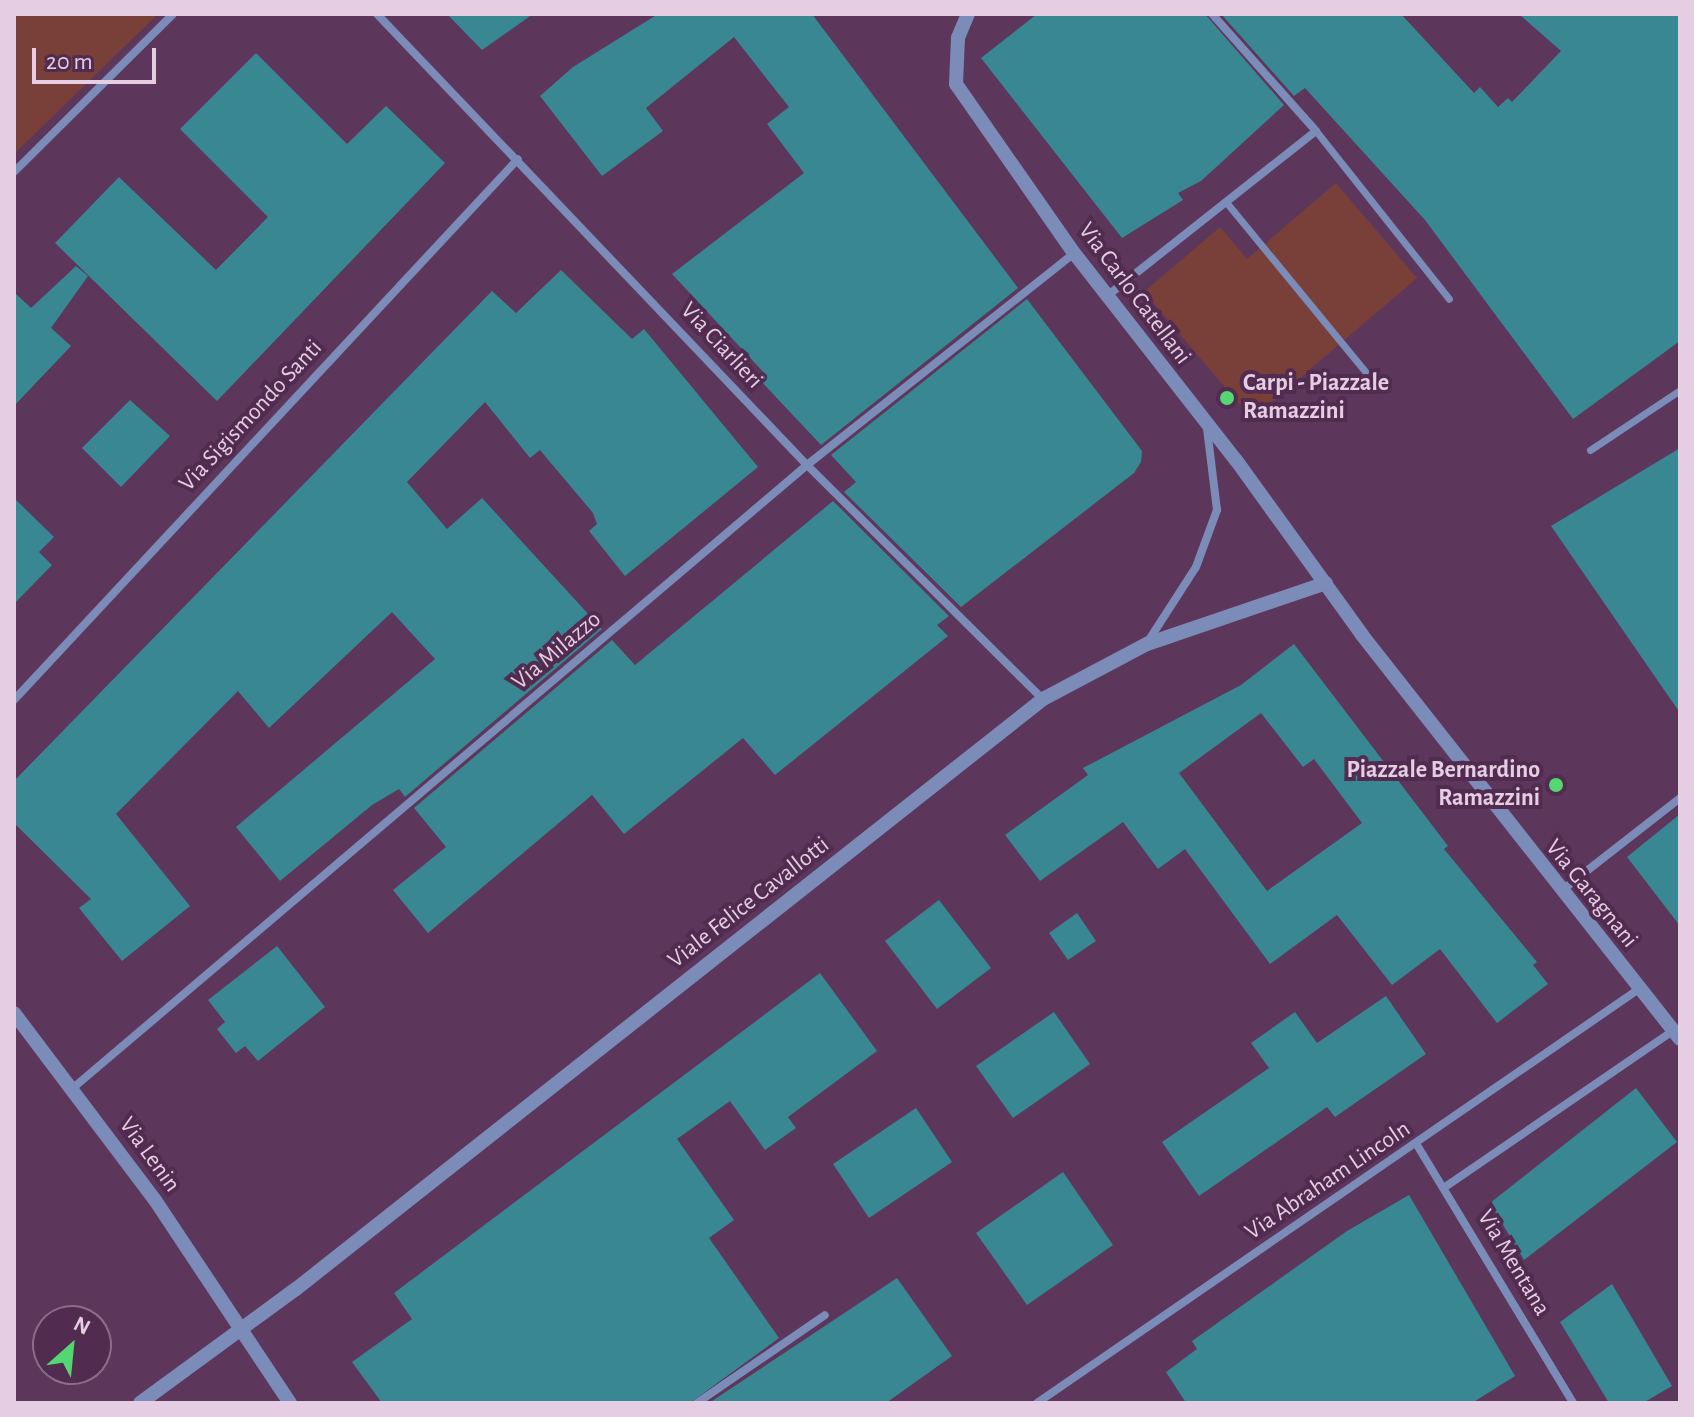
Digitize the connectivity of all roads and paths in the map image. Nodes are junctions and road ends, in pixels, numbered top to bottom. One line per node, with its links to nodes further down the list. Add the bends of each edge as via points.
1 (173, 14): 7 (street)
2 (377, 14): 6 (street, Via Ciarlieri)
3 (968, 14): 9 (street, Via Carlo Catellani, via 958,38 956,84)
4 (1212, 14): 5 (street)
5 (1316, 131): 8 (street); 11 (street)
6 (518, 159): 16 (street, Via Ciarlieri); 20 (street, Via Sigismondo Santi)
7 (14, 172)
8 (1226, 202): 10 (street); 12 (street)
9 (1074, 253): 10 (street, Via Carlo Catellani); 16 (street, Via Milazzo)
10 (1107, 296): 14 (street, Via Carlo Catellani)
11 (1449, 299)
12 (1365, 371)
13 (1680, 390): 15 (street)
14 (1207, 427): 17 (street, Via Carlo Catellani); 18 (street, via 1217,510 1196,567)
15 (1590, 450)
16 (807, 465): 19 (street, Via Ciarlieri); 26 (street, Via Milazzo)
17 (1326, 583): 18 (street, Viale Felice Cavallotti); 22 (street, Via Garagnani)
18 (1147, 644): 19 (street, Viale Felice Cavallotti)
19 (1043, 699): 30 (street, Viale Felice Cavallotti)
20 (14, 700)
21 (1680, 798): 22 (street)
22 (1561, 892): 23 (street, Via Garagnani)
23 (1639, 989): 25 (street, Via Garagnani); 27 (street, Via Abraham Lincoln)
24 (14, 1013): 26 (street, Via Lenin)
25 (1677, 1035): 28 (street)
26 (73, 1088): 30 (street, Via Lenin)
27 (1417, 1145): 28 (street, Via Mentana); 34 (street, Via Abraham Lincoln)
28 (1445, 1187): 35 (street, Via Mentana)
29 (825, 1315): 33 (street)
30 (240, 1329): 31 (street, Viale Felice Cavallotti); 32 (street, Via Lenin)
31 (140, 1403)
32 (290, 1403)
33 (697, 1403)
34 (1037, 1403)
35 (1573, 1403)

